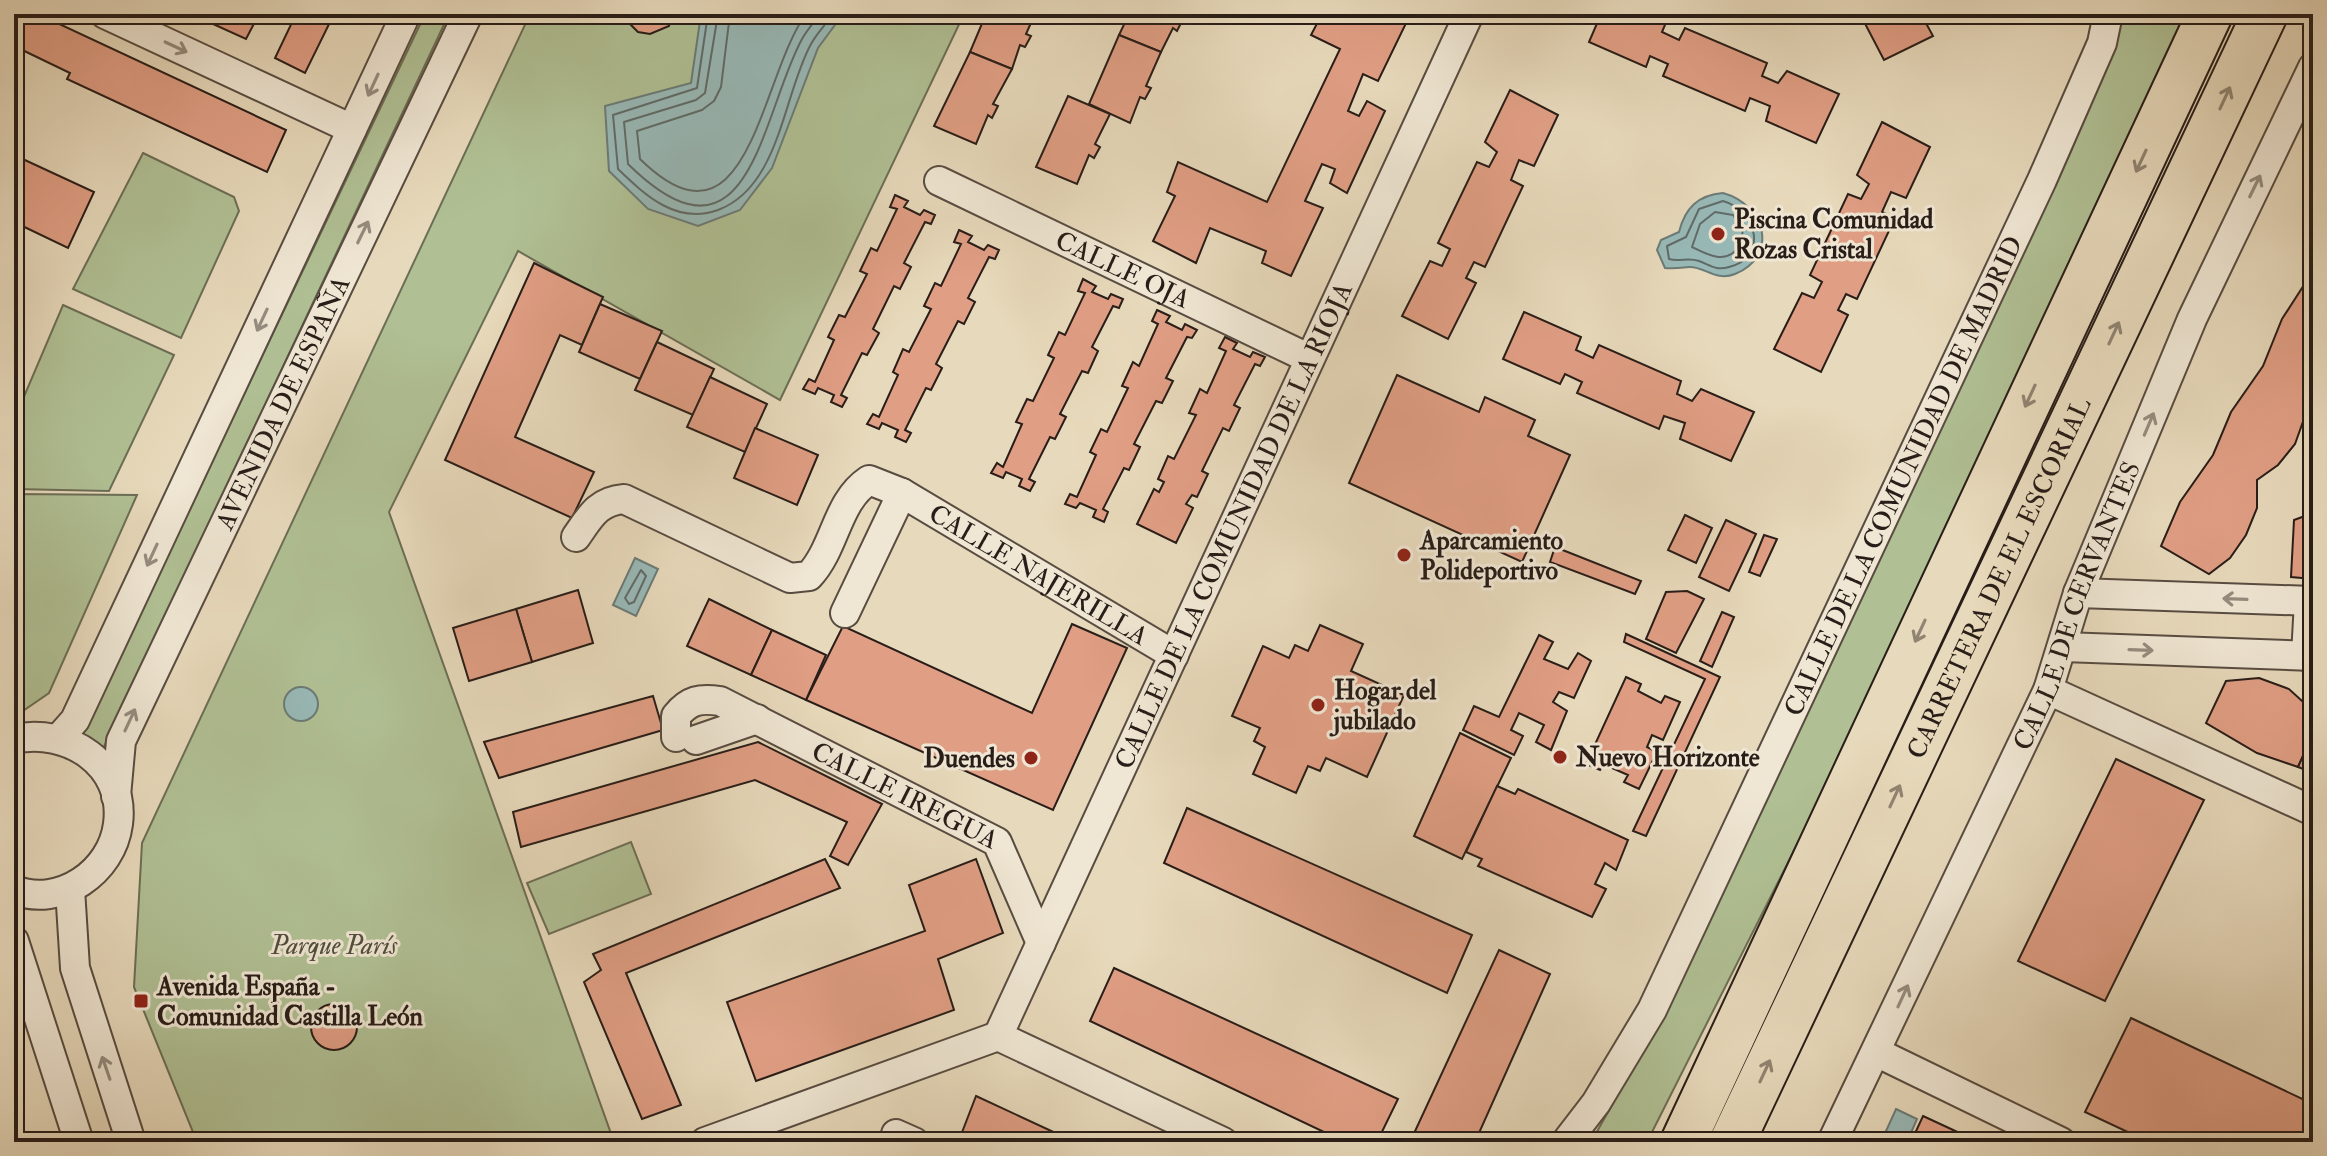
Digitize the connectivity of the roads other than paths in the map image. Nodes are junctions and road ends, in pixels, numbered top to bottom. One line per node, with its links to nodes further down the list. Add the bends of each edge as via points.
1 (105, 14): 9 (street, one-way to 9)
2 (406, 14): 9 (street, AVENIDA DE ESPAÑA, one-way to 9)
3 (468, 14): 24 (street, AVENIDA DE ESPAÑA, one-way to 3, via 121,741)
4 (1469, 14): 11 (street, CALLE DE LA COMUNIDAD DE LA RIOJA)
5 (2108, 14): 39 (street, CALLE DE LA COMUNIDAD DE MADRID, via 2102,43 2042,180 1652,1010)
6 (2210, 14): 25 (highway, CARRETERA DE EL ESCORIAL, one-way to 25)
7 (2265, 14): 42 (highway, CARRETERA DE EL ESCORIAL, one-way to 7)
8 (2313, 67): 14 (street, CALLE DE CERVANTES, one-way to 8, via 2192,319)
9 (352, 129): 21 (street, AVENIDA DE ESPAÑA, one-way to 21, via 75,720)
10 (939, 181): 11 (street, CALLE OJA)
11 (1308, 358): 18 (street, CALLE DE LA COMUNIDAD DE LA RIOJA)
12 (902, 493): 13 (street, CALLE NAJERILLA, via 869,480 853,491 820,564 809,576 790,578 624,499 609,500 593,511); 16 (street, CALLE NAJERILLA); 18 (street, CALLE NAJERILLA)
13 (576, 537)
14 (2078, 593): 15 (street, one-way to 14); 17 (street, CALLE DE CERVANTES)
15 (2311, 601): 19 (street)
16 (845, 613)
17 (2063, 647): 19 (street, one-way to 19); 20 (street, CALLE DE CERVANTES)
18 (1174, 655): 29 (street, CALLE DE LA COMUNIDAD DE LA RIOJA)
19 (2310, 656)
20 (2048, 690): 26 (street); 32 (street, CALLE DE CERVANTES, one-way to 20)
21 (60, 737): 23 (street); 24 (street, via 85,750 105,770)
22 (686, 738): 29 (street, CALLE IREGUA, via 676,716 686,704 720,701 997,842)
23 (14, 739)
24 (116, 796): 27 (street, AVENIDA DE ESPAÑA, via 118,824 110,851 93,874)
25 (1836, 808): 40 (highway); 41 (highway, CARRETERA DE EL ESCORIAL)
26 (2313, 811)
27 (70, 889): 28 (street, via 46,895); 36 (street, one-way to 27, via 75,968)
28 (14, 890)
29 (1041, 943): 31 (street, CALLE DE LA COMUNIDAD DE LA RIOJA)
30 (14, 944): 33 (street)
31 (998, 1036): 37 (street); 38 (street)
32 (1876, 1052): 43 (street, CALLE DE CERVANTES); 44 (street)
33 (68, 1105): 34 (street); 35 (street)
34 (79, 1142)
35 (92, 1142)
36 (131, 1142)
37 (705, 1142)
38 (1223, 1142)
39 (1566, 1142)
40 (1662, 1142)
41 (1683, 1142)
42 (1732, 1142)
43 (1832, 1142)
44 (2061, 1142)

